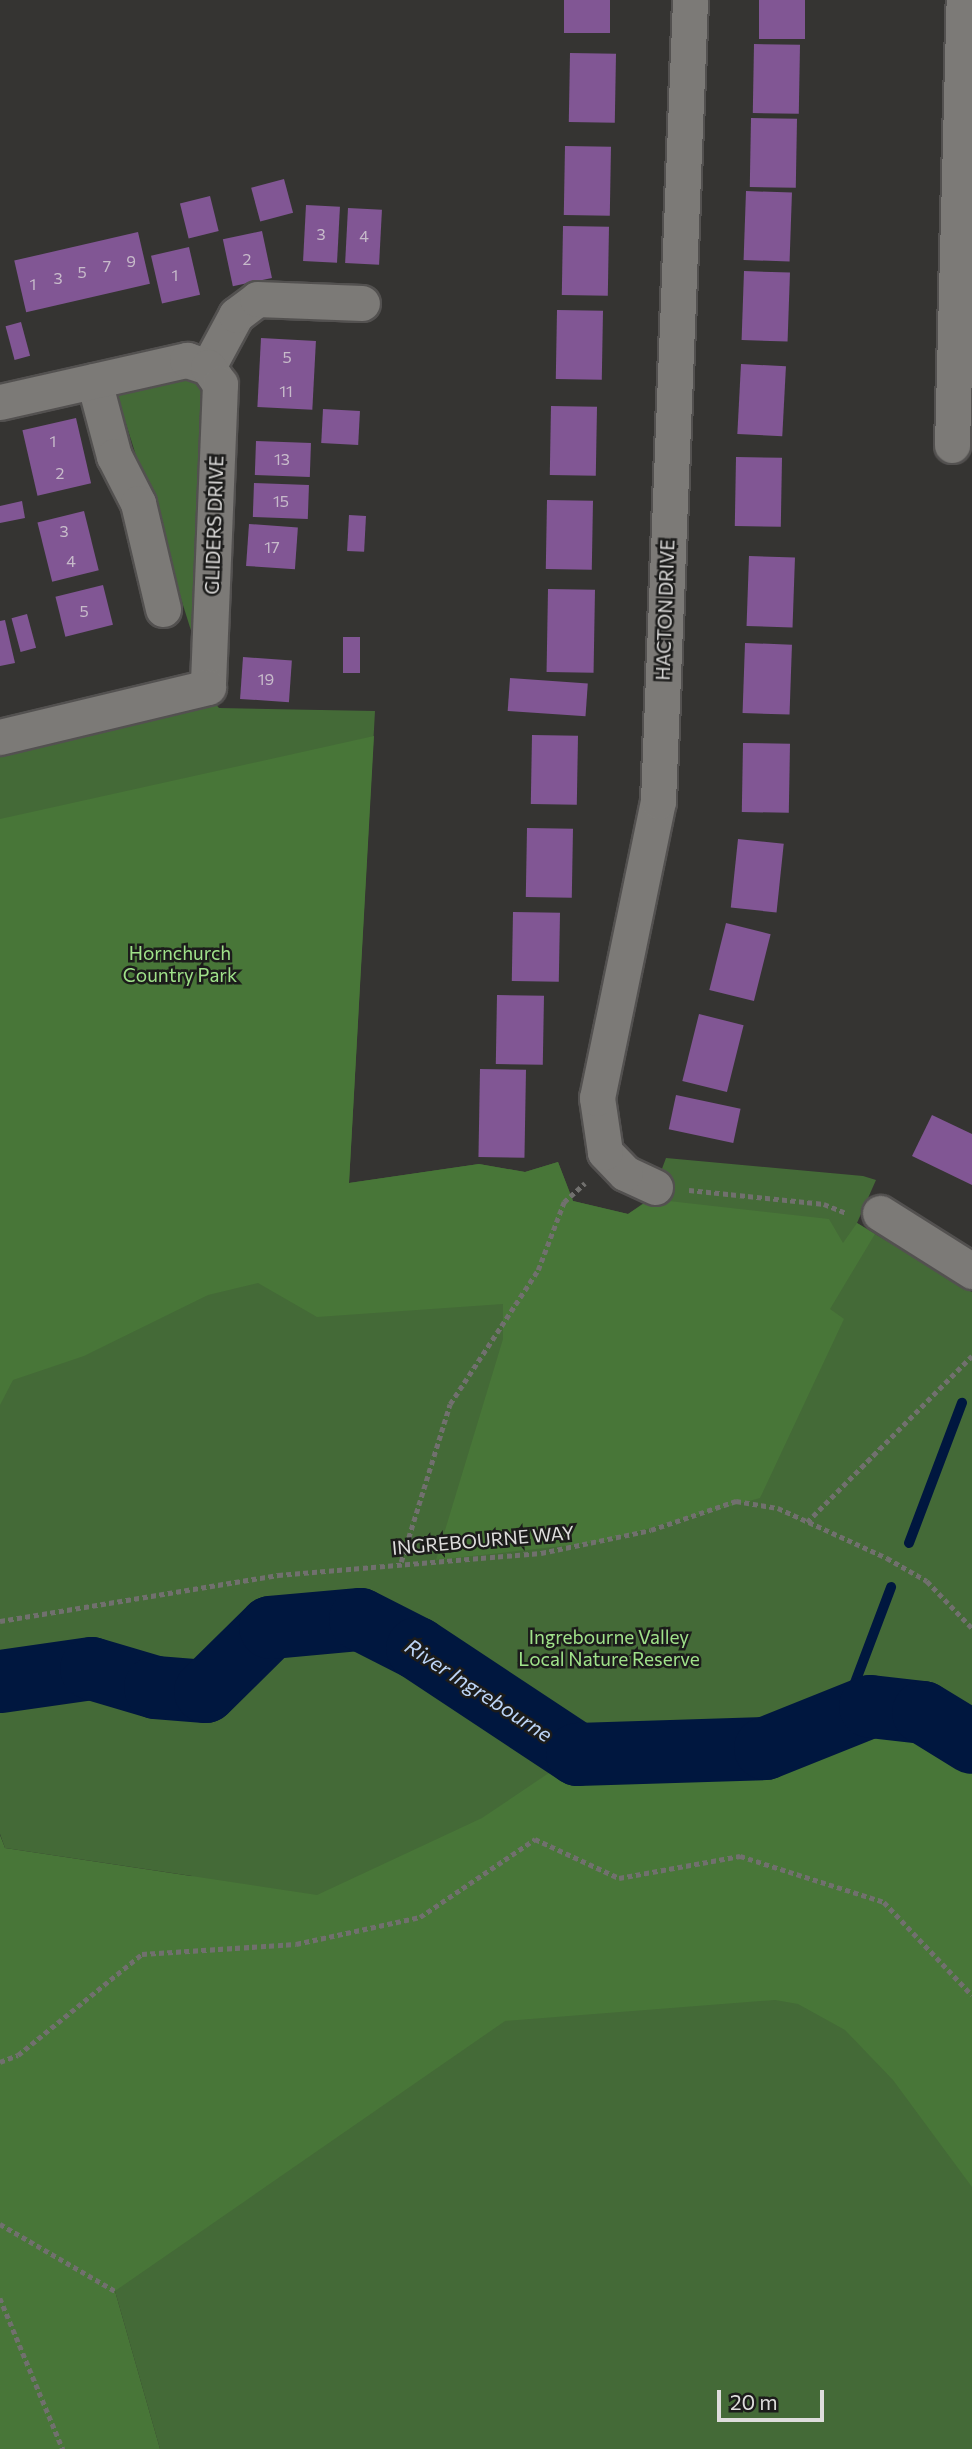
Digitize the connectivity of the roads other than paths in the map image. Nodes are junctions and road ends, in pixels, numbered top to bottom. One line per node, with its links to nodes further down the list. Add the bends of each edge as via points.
1 (690, 0): 10 (street, HACTON DRIVE, via 658,801 597,1098 611,1158)
2 (964, 0): 7 (street)
3 (362, 303): 4 (street, via 257,299 236,315)
4 (208, 367): 5 (street, via 187,360); 9 (street, GLIDERS DRIVE, via 220,384 208,687)
5 (94, 382): 6 (street); 8 (street, via 114,456 138,503)
6 (0, 402)
7 (952, 445)
8 (163, 609)
9 (0, 737)
10 (655, 1186)
11 (880, 1213): 12 (street)
12 (972, 1271)

